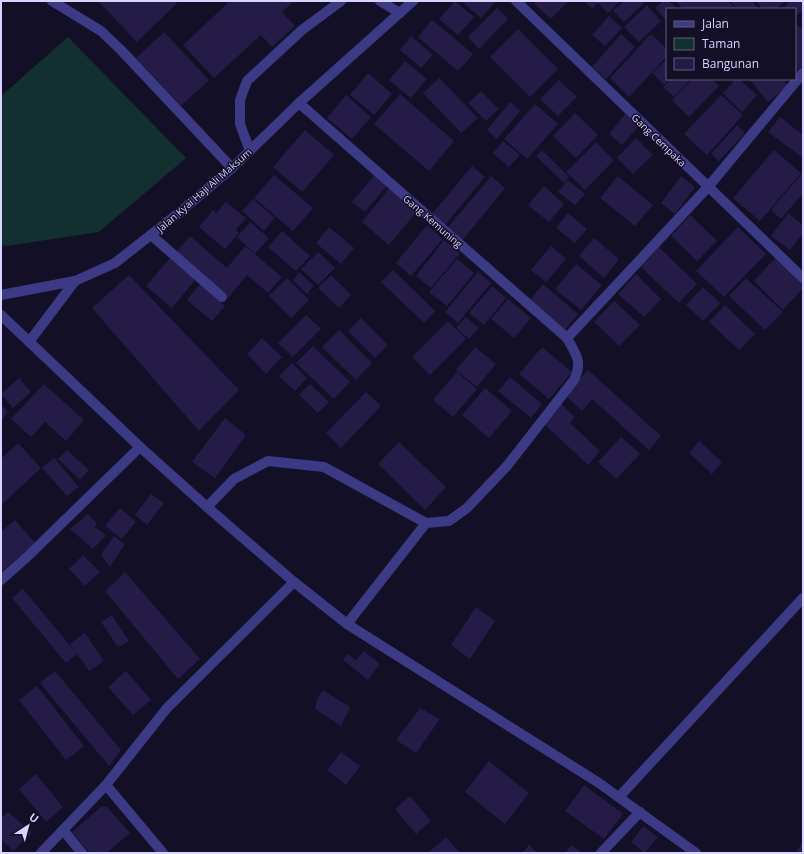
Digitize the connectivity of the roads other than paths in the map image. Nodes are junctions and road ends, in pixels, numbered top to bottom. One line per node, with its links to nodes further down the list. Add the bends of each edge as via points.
1 (52, 1): 10 (street, via 101,31)
2 (342, 1): 9 (street, via 302,30 247,81 240,100 240,124)
3 (380, 1): 6 (street)
4 (413, 1): 6 (street, Jalan Kyai Haji Ali Maksum)
5 (516, 1): 11 (street, Gang Cempaka)
6 (400, 13): 8 (street, Jalan Kyai Haji Ali Maksum)
7 (803, 73): 11 (street)
8 (299, 104): 9 (street, Jalan Kyai Haji Ali Maksum); 18 (street, Gang Kemuning)
9 (250, 151): 10 (street, Jalan Kyai Haji Ali Maksum)
10 (232, 168): 12 (street, Jalan Kyai Haji Ali Maksum)
11 (708, 187): 13 (street, Gang Cempaka); 18 (street)
12 (151, 235): 14 (street, Jalan Kyai Haji Ali Maksum, via 115,263); 16 (street)
13 (803, 278)
14 (75, 281): 15 (street, Jalan Kyai Haji Ali Maksum); 19 (street)
15 (1, 295)
16 (222, 297)
17 (1, 316): 19 (street)
18 (567, 338): 22 (street, via 579,364 574,380 507,466 467,508 449,521)
19 (29, 342): 20 (street)
20 (140, 448): 21 (street); 23 (street)
21 (207, 508): 22 (street, via 234,479 268,462 324,467); 24 (street)
22 (426, 523): 26 (street)
23 (1, 580)
24 (294, 582): 26 (street); 27 (street, via 167,708)
25 (803, 598): 28 (street)
26 (347, 624): 28 (street)
27 (106, 785): 30 (street); 33 (street)
28 (618, 797): 29 (street)
29 (640, 812): 34 (street); 35 (street)
30 (63, 830): 31 (street); 32 (street)
31 (41, 853)
32 (82, 853)
33 (163, 853)
34 (601, 853)
35 (696, 853)

